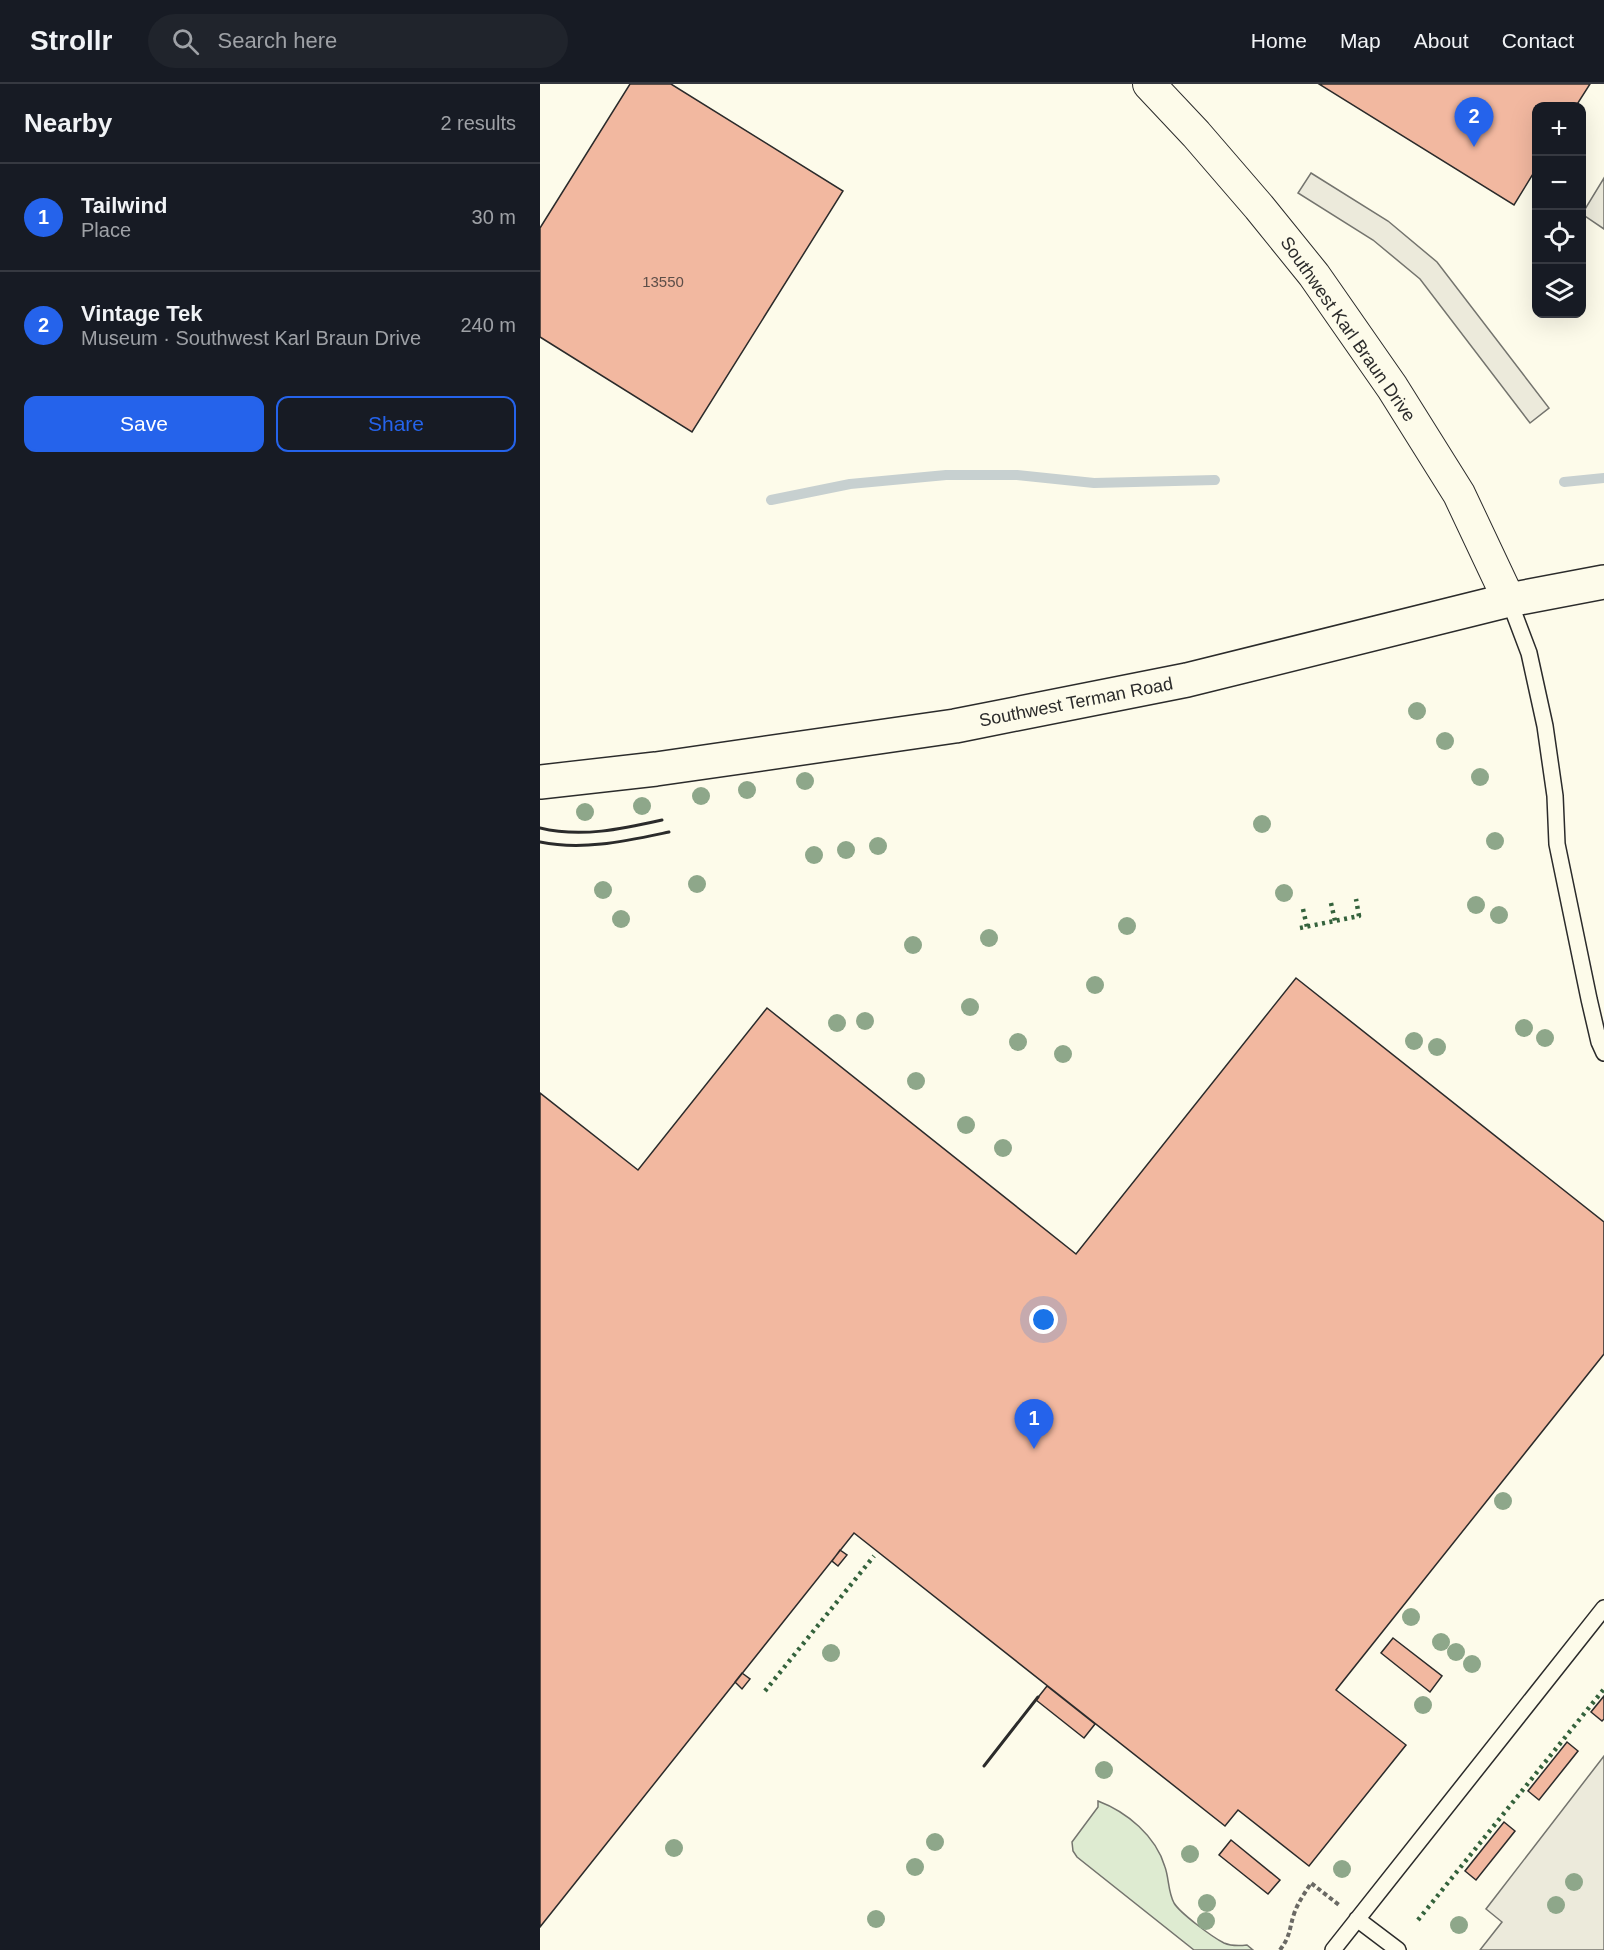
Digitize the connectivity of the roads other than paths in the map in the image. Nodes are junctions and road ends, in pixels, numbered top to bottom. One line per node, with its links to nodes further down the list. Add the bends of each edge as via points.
1 (1149, 84): 3 (street, Southwest Karl Braun Drive, via 1314,274 1459,494)
2 (1604, 582): 3 (street, Southwest Terman Road)
3 (1509, 600): 4 (street, Southwest Terman Road, via 1187,680 955,726); 5 (lane, via 1529,653 1543,715 1555,796 1557,844 1588,999)
4 (540, 782)
5 (1604, 1053)
6 (1604, 1608): 7 (lane)
7 (1357, 1919): 8 (lane); 9 (lane)
8 (1333, 1950)
9 (1398, 1950)

